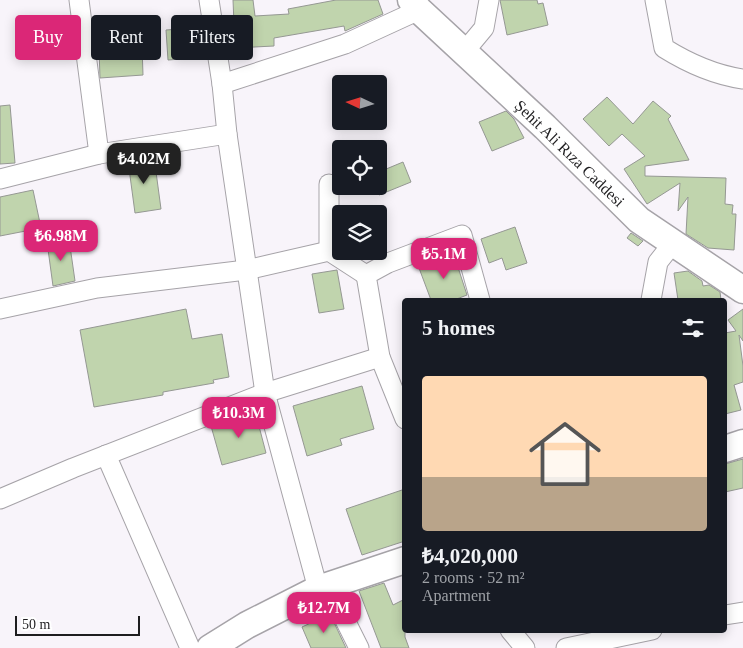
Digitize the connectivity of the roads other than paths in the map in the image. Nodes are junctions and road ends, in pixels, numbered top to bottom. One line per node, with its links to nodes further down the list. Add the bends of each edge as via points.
1 (79, 0): 10 (street)
2 (209, 0): 8 (street)
3 (489, 0): 6 (street, via 484,28)
4 (655, 0): 7 (street, via 664,48 686,62)
5 (415, 5): 6 (street, Şehit Ali Rıza Caddesi); 8 (street, via 346,44)
6 (464, 52): 13 (street, Şehit Ali Rıza Caddesi, via 639,220)
7 (743, 79)
8 (222, 84): 9 (street)
9 (227, 134): 10 (street); 15 (street)
10 (99, 154): 11 (street)
11 (0, 179)
12 (329, 184): 14 (street)
13 (673, 243): 17 (street, Şehit Ali Rıza Caddesi); 19 (street, via 658,262)
14 (329, 251): 15 (street); 16 (street)
15 (246, 270): 20 (street, via 97,288); 22 (street)
16 (366, 274): 18 (street, via 462,235); 21 (street)
17 (743, 290)
18 (479, 298)
19 (651, 298)
20 (0, 309)
21 (380, 357): 22 (street); 23 (street)
22 (265, 393): 26 (street); 29 (street)
23 (402, 412)
24 (743, 443): 25 (street)
25 (727, 448)
26 (106, 455): 27 (street); 35 (street)
27 (0, 499)
28 (402, 561): 29 (street)
29 (325, 587): 34 (street, via 247,625); 36 (street)
30 (743, 612): 31 (street)
31 (727, 616)
32 (512, 633): 37 (street)
33 (638, 633): 38 (street)
34 (216, 646)
35 (190, 648)
36 (358, 648)
37 (525, 648)
38 (566, 648)

